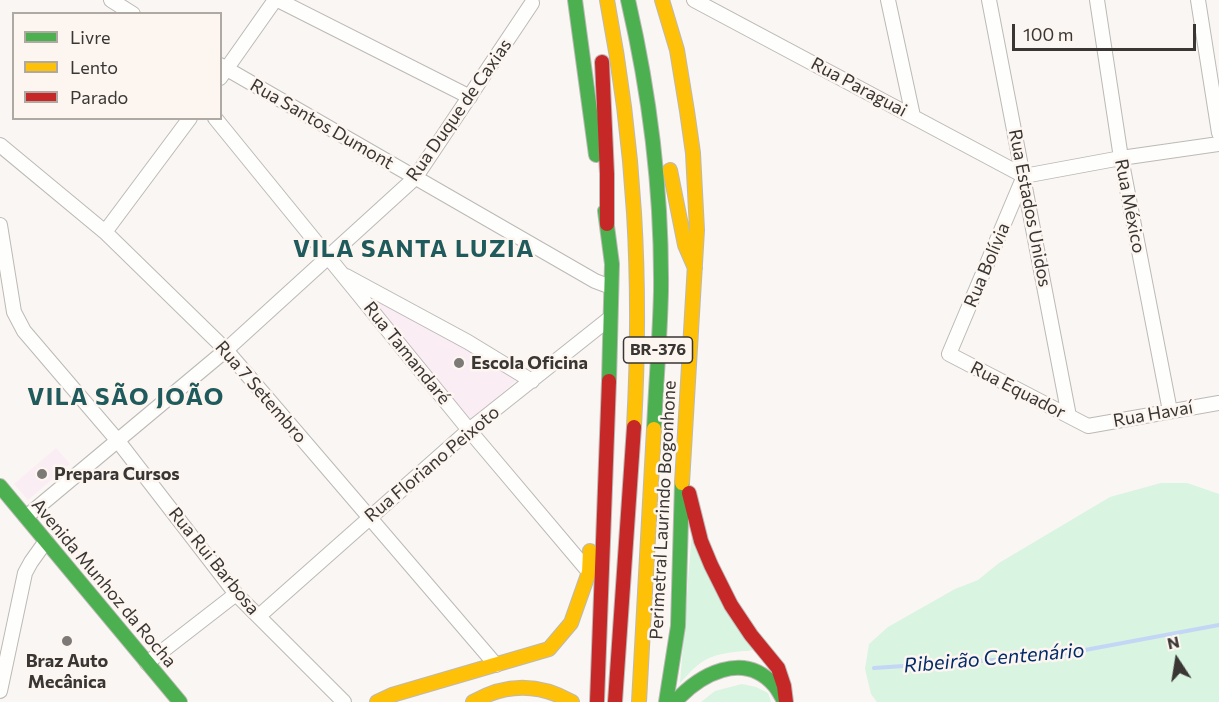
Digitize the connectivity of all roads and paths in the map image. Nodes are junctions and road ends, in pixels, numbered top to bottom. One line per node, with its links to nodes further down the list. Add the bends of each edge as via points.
1 (111, 0): 14 (street)
2 (276, 0): 16 (street); 17 (street)
3 (575, 0): 27 (main road)
4 (607, 0): 62 (main road, BR-376, via 627,124 638,311)
5 (628, 0): 63 (main road, BR-376, via 650,122 662,291)
6 (637, 0): 31 (main road, via 652,58 674,198)
7 (662, 0): 31 (main road, Perimetral Laurindo Bogonhone, via 677,50 693,153)
8 (694, 0): 18 (street, Rua Paraguai)
9 (888, 0): 18 (street)
10 (989, 0): 25 (street, Rua Estados Unidos)
11 (1097, 0): 24 (street, Rua México)
12 (1198, 0): 21 (street)
13 (530, 1): 17 (street, Rua Duque de Caxias)
14 (130, 12)
15 (601, 54): 27 (main road)
16 (223, 71): 26 (street, Rua Santos Dumont)
17 (470, 97): 26 (street, Rua Duque de Caxias)
18 (914, 116): 25 (street, Rua Paraguai)
19 (189, 120): 29 (street)
20 (216, 120): 30 (street, Rua Tamandaré)
21 (1219, 133)
22 (1219, 144): 24 (street)
23 (0, 145): 29 (street, Rua 7 Setembro)
24 (1121, 158): 25 (street); 40 (street, Rua México)
25 (1024, 176): 36 (street, Rua Bolívia); 41 (street, Rua Estados Unidos)
26 (415, 178): 30 (street, Rua Duque de Caxias); 33 (street, Rua Santos Dumont)
27 (607, 224): 33 (main road)
28 (0, 225): 44 (street, Rua Rui Barbosa, via 14,312 24,331)
29 (105, 232): 35 (street, Rua 7 Setembro)
30 (328, 257): 32 (street, Rua Tamandaré); 35 (street, Rua Duque de Caxias)
31 (695, 268): 45 (main road, Perimetral Laurindo Bogonhone)
32 (340, 272): 38 (street, Rua Tamandaré); 43 (street, Rua Tamandaré)
33 (611, 287): 34 (main road)
34 (610, 318): 37 (main road); 38 (street, Rua Floriano Peixoto)
35 (226, 350): 44 (street, Rua Duque de Caxias); 48 (street, Rua 7 Setembro)
36 (949, 354): 41 (street, Rua Equador)
37 (609, 369): 50 (main road); 61 (main road)
38 (532, 381): 43 (street, Rua Floriano Peixoto)
39 (1219, 403): 40 (street, Rua Havaí)
40 (1170, 411): 42 (street, Rua Havaí)
41 (1069, 416): 42 (street, Rua Equador)
42 (1088, 426)
43 (469, 430): 48 (street, Rua Floriano Peixoto); 50 (street, Rua Tamandaré)
44 (118, 441): 47 (street, Rua Duque de Caxias); 51 (street, Rua Rui Barbosa)
45 (683, 457): 64 (main road, Perimetral Laurindo Bogonhone, via 678,626); 66 (main road, via 694,517 711,565 741,620 778,668)
46 (0, 486): 47 (main road, Avenida Munhoz da Rocha)
47 (26, 517): 49 (main road, Avenida Munhoz da Rocha)
48 (369, 517): 52 (street, Rua Floriano Peixoto); 54 (street, Rua 7 Setembro)
49 (46, 541): 53 (main road, Avenida Munhoz da Rocha); 55 (street, via 25,573)
50 (589, 572): 54 (main road, via 571,622 549,649)
51 (236, 594): 52 (street, Rua Rui Barbosa); 53 (street)
52 (259, 616): 57 (street, Rua Rui Barbosa)
53 (147, 663): 56 (main road, Avenida Munhoz da Rocha)
54 (496, 665): 58 (main road)
55 (0, 692)
56 (180, 702)
57 (344, 702)
58 (377, 702)
59 (473, 702): 60 (main road, via 495,690 523,686 562,695)
60 (572, 702)
61 (597, 702)
62 (615, 702)
63 (639, 702)
64 (666, 702)
65 (675, 702): 66 (main road, via 688,686 726,668 762,673)
66 (785, 702)

